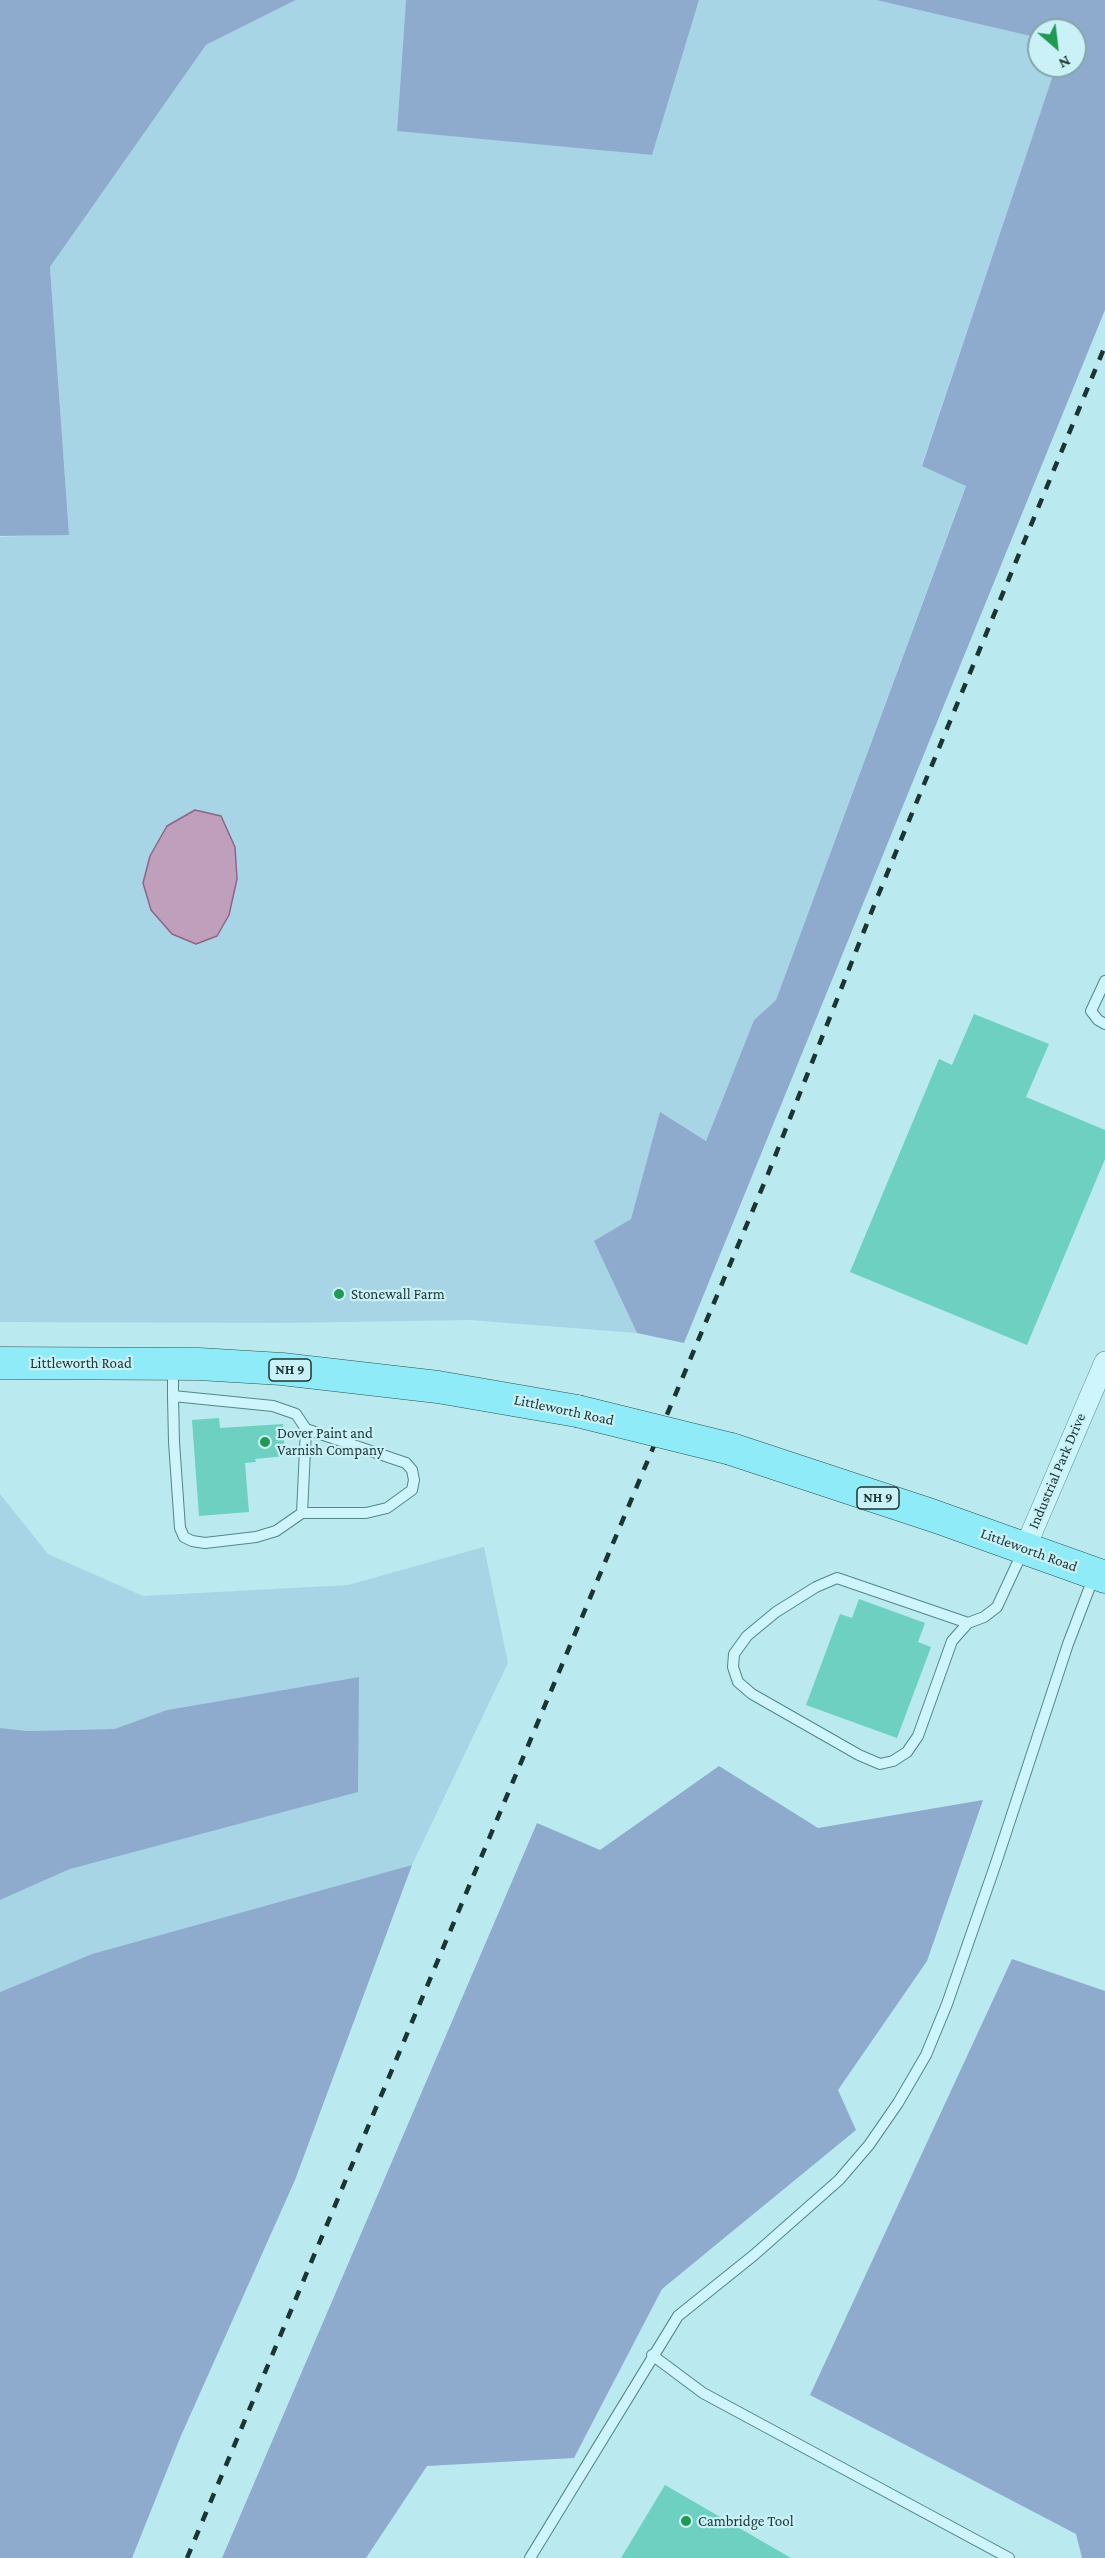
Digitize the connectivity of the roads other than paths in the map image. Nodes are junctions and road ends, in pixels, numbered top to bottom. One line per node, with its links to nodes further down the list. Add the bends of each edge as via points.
1 (1105, 981): 2 (lane, via 1091,1011)
2 (1105, 1024)
3 (1105, 1362): 9 (street, Industrial Park Drive)
4 (0, 1363): 5 (main road, Littleworth Road / NH 9)
5 (174, 1363): 6 (lane); 9 (main road, Littleworth Road / NH 9, bridge, via 351,1375 577,1411 730,1449)
6 (173, 1396): 7 (lane, via 289,1410); 8 (lane, via 180,1528 184,1537 205,1543 256,1537 276,1531)
7 (306, 1429): 8 (lane); 8 (lane, via 406,1463 414,1480 412,1490 387,1508 366,1513)
8 (302, 1514)
9 (1024, 1548): 10 (main road, Littleworth Road / NH 9); 11 (lane, via 997,1607)
10 (1100, 1575): 12 (lane, via 1068,1644 996,1863 926,2055 869,2145 839,2180 678,2316)
11 (968, 1623): 11 (lane, via 837,1578 816,1587 762,1624 734,1654 733,1667 738,1682 752,1694 880,1764 907,1752 918,1736 952,1641)
12 (652, 2355): 13 (lane); 14 (lane, via 703,2393)
13 (530, 2558)
14 (1010, 2558)

